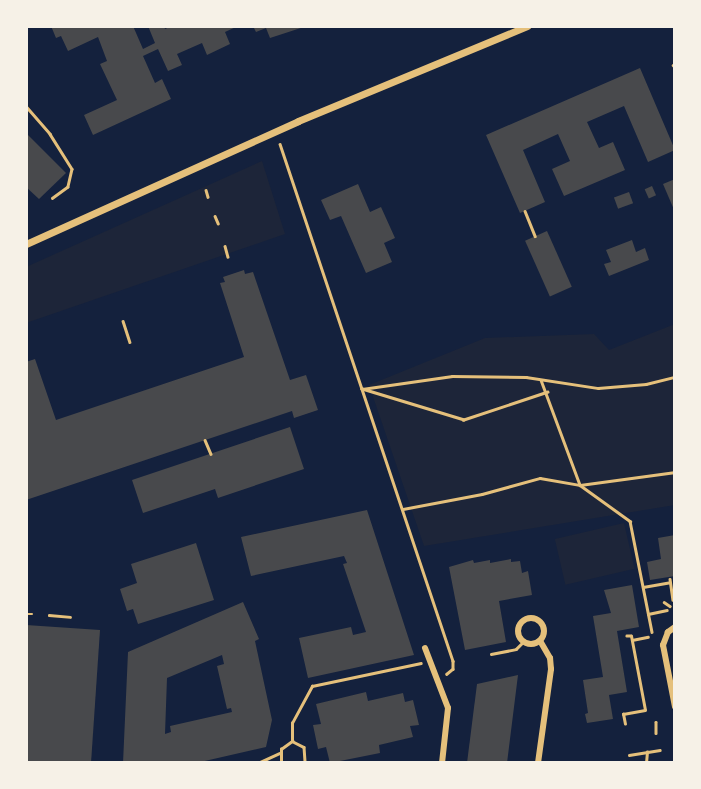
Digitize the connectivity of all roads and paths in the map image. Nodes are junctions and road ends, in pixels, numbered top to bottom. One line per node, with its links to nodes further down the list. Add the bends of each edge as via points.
1 (527, 26): 11 (street, via 298,121)
2 (26, 106): 6 (lane, via 72,169 68,187)
3 (279, 144): 18 (path)
4 (206, 190): 5 (path)
5 (208, 197)
6 (54, 198)
7 (525, 211): 10 (path)
8 (215, 216): 9 (path)
9 (218, 223)
10 (535, 236)
11 (26, 244)
12 (225, 246): 13 (path)
13 (228, 257)
14 (122, 321): 15 (path)
15 (130, 341)
16 (675, 377): 17 (path, via 598,388)
17 (541, 380): 18 (path, via 452,376); 19 (path)
18 (362, 389): 19 (path, via 464,420); 24 (path)
19 (548, 392): 23 (path)
20 (205, 440): 21 (path)
21 (211, 454)
22 (675, 472): 23 (path)
23 (580, 485): 24 (path, via 540,478); 25 (path, via 630,521)
24 (403, 509): 43 (path, via 453,661 452,671)
25 (643, 587): 26 (path, via 670,581); 30 (path)
26 (673, 600)
27 (664, 602): 30 (path, via 669,608)
28 (26, 614): 29 (path)
29 (32, 614)
30 (648, 614): 34 (path)
31 (49, 615): 32 (path)
32 (70, 617)
33 (675, 627): 44 (street, via 663,645)
34 (652, 632)
35 (627, 636): 37 (path)
36 (648, 637): 37 (path)
37 (632, 640): 46 (path, via 645,710 623,714)
38 (540, 641): 39 (street); 39 (street, via 543,626 529,618 517,630); 57 (street, via 551,669)
39 (523, 642): 41 (lane, via 516,649)
40 (425, 648): 42 (street)
41 (491, 654)
42 (431, 662): 43 (street); 48 (path, via 312,686 292,723)
43 (439, 680): 56 (street, via 448,709)
44 (675, 707)
45 (656, 722): 47 (path)
46 (625, 724)
47 (656, 733)
48 (292, 741): 51 (path); 53 (path, via 304,747)
49 (658, 750): 50 (path)
50 (647, 752): 52 (path); 58 (path)
51 (279, 753): 54 (path); 55 (path)
52 (629, 754)
53 (306, 762)
54 (258, 763)
55 (281, 763)
56 (442, 763)
57 (538, 763)
58 (646, 763)

